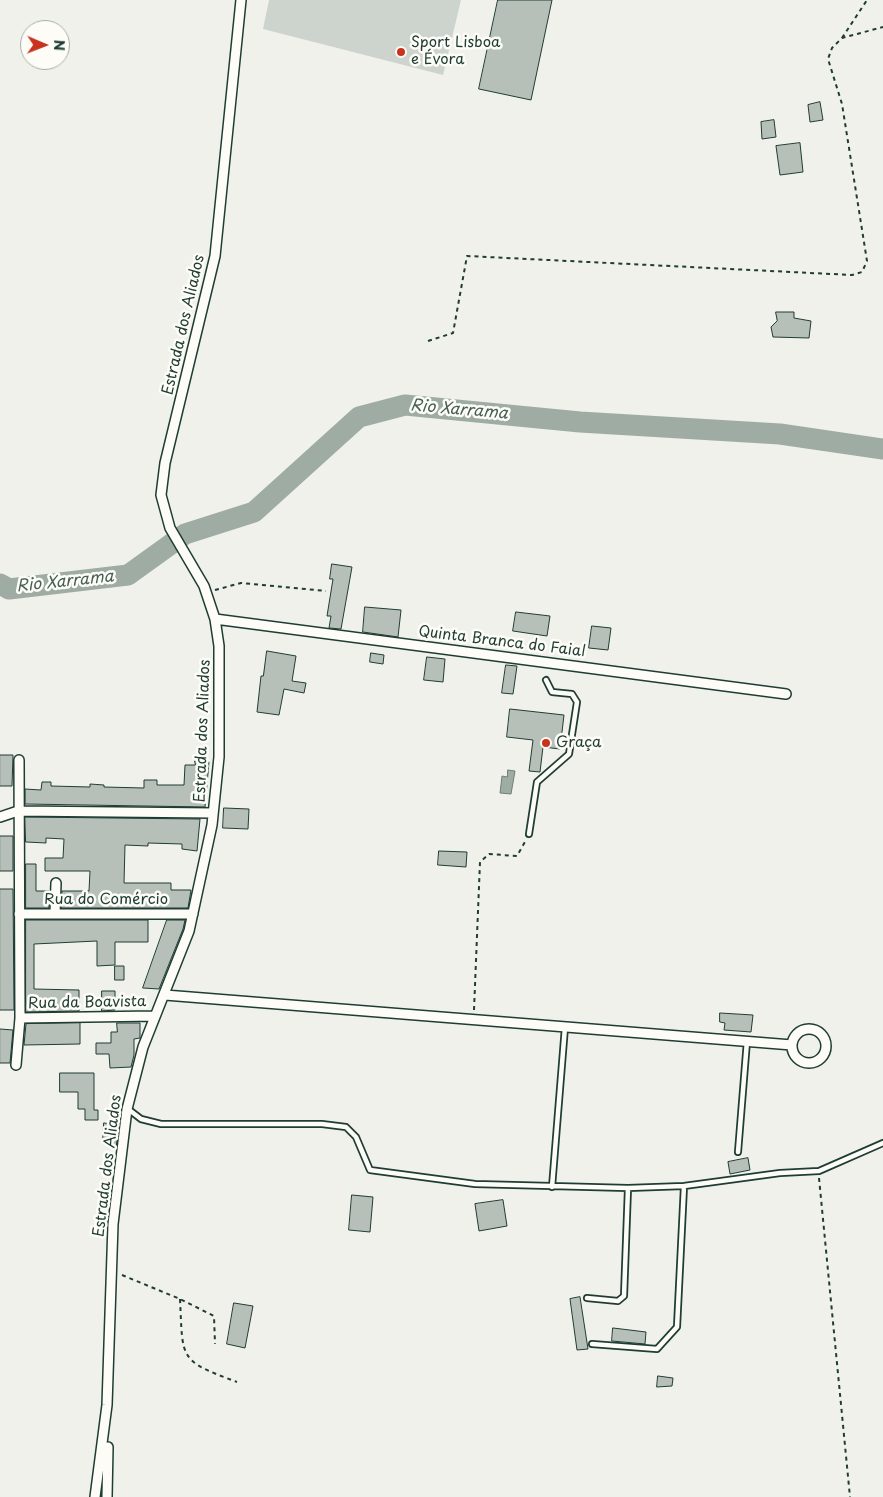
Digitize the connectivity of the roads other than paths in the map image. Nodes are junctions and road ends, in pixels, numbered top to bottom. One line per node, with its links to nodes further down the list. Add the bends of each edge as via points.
1 (241, 0): 2 (street, Estrada dos Aliados, via 214,256 165,463 161,495 170,528 206,592)
2 (215, 619): 4 (street, Quinta Branca do Faial); 7 (street, Estrada dos Aliados, via 219,646 219,738)
3 (546, 680): 9 (lane, via 552,692 572,694 577,702 569,754 537,782)
4 (786, 694)
5 (19, 760): 6 (street)
6 (18, 811): 7 (street); 8 (street); 11 (street)
7 (214, 813): 13 (street, Estrada dos Aliados)
8 (0, 817)
9 (529, 834)
10 (56, 883): 12 (street)
11 (19, 914): 12 (street, Rua do Comércio); 16 (street)
12 (55, 914): 13 (street, Rua do Comércio)
13 (193, 914): 14 (street, Estrada dos Aliados)
14 (165, 996): 15 (street, Estrada dos Aliados); 17 (street)
15 (155, 1016): 16 (street, Rua da Boavista); 21 (street, Estrada dos Aliados, via 143,1047)
16 (20, 1018): 20 (street)
17 (565, 1027): 18 (street); 25 (lane)
18 (747, 1041): 19 (street); 23 (lane)
19 (792, 1045)
20 (16, 1065)
21 (127, 1109): 25 (lane, via 141,1120 161,1124 322,1124 346,1127 356,1136 370,1170 475,1184); 29 (street, Estrada dos Aliados, via 117,1180)
22 (883, 1143): 24 (lane, via 819,1171)
23 (738, 1152)
24 (684, 1186): 26 (lane); 28 (lane, via 677,1327 657,1349)
25 (552, 1187): 26 (lane)
26 (628, 1188): 27 (lane, via 624,1296 618,1301)
27 (587, 1298)
28 (592, 1344)
29 (108, 1391): 30 (street, Estrada dos Aliados); 31 (street)
30 (96, 1497)
31 (107, 1497)

